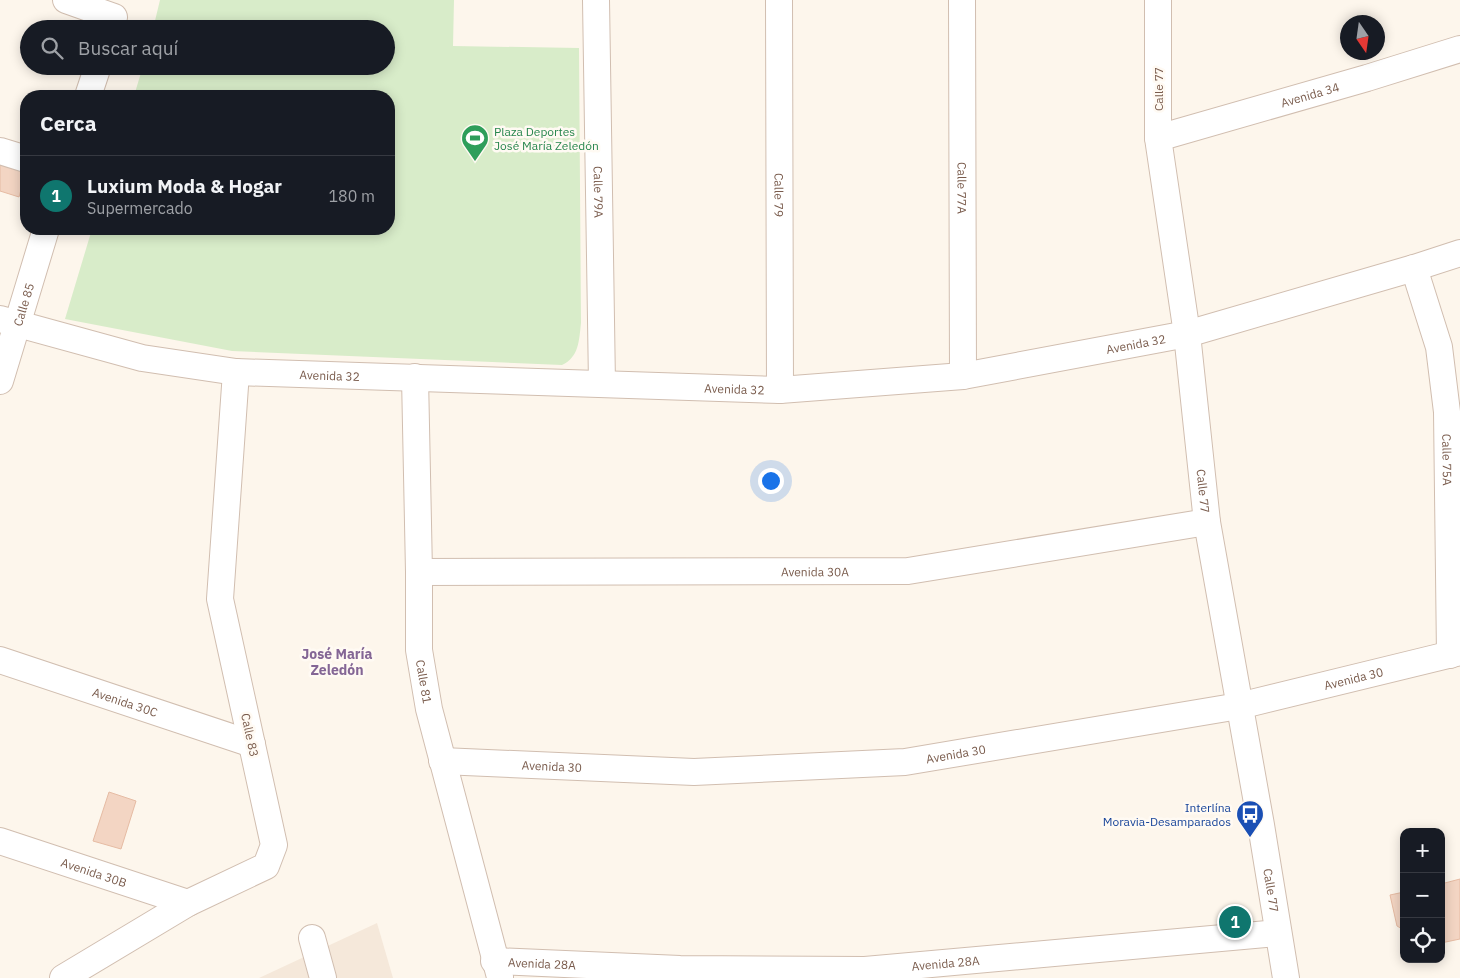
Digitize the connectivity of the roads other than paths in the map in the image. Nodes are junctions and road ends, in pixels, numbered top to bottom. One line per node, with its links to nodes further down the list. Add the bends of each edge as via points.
1 (66, 0): 6 (street)
2 (596, 0): 22 (street, Calle 79A)
3 (779, 0): 23 (street, Calle 79)
4 (962, 0): 19 (street, Calle 77A)
5 (1158, 0): 10 (street, Calle 77)
6 (114, 15)
7 (1460, 49): 10 (street, Avenida 34)
8 (95, 75): 9 (street)
9 (90, 90)
10 (1158, 138): 17 (street, Calle 77)
11 (0, 150): 12 (street)
12 (20, 157)
13 (44, 235): 16 (street, Calle 85)
14 (1460, 253): 15 (street, Avenida 32)
15 (1414, 268): 17 (street, Avenida 32); 26 (street, Calle 75A, via 1439,347 1447,412)
16 (9, 322): 18 (street, Avenida 32, via 142,358); 21 (street, Calle 85)
17 (1187, 334): 19 (street, Avenida 32); 24 (street, Calle 77)
18 (236, 372): 20 (street, Avenida 32); 29 (street, Calle 83, via 220,599)
19 (963, 376): 23 (street, Avenida 32)
20 (415, 377): 22 (street, Avenida 32); 25 (street, Calle 81)
21 (0, 381)
22 (602, 384): 23 (street, Avenida 32)
23 (780, 390)
24 (1207, 522): 25 (street, Avenida 30A, via 908,572); 28 (street, Calle 77)
25 (420, 572): 30 (street, Calle 81, via 419,650)
26 (1455, 654): 28 (street, Avenida 30)
27 (0, 660): 29 (street, Avenida 30C)
28 (1239, 706): 30 (street, Avenida 30, via 905,762 694,772); 33 (street, Calle 77)
29 (252, 744): 32 (street, Calle 83, via 274,845 266,866)
30 (442, 761): 35 (street, Calle 81)
31 (0, 841): 32 (street, Avenida 30B)
32 (188, 903): 36 (street, Calle 83)
33 (1277, 933): 35 (street, Avenida 28A, via 864,970); 38 (street, Calle 77)
34 (312, 938): 37 (street)
35 (497, 969)
36 (63, 978)
37 (323, 978)
38 (1286, 978)

